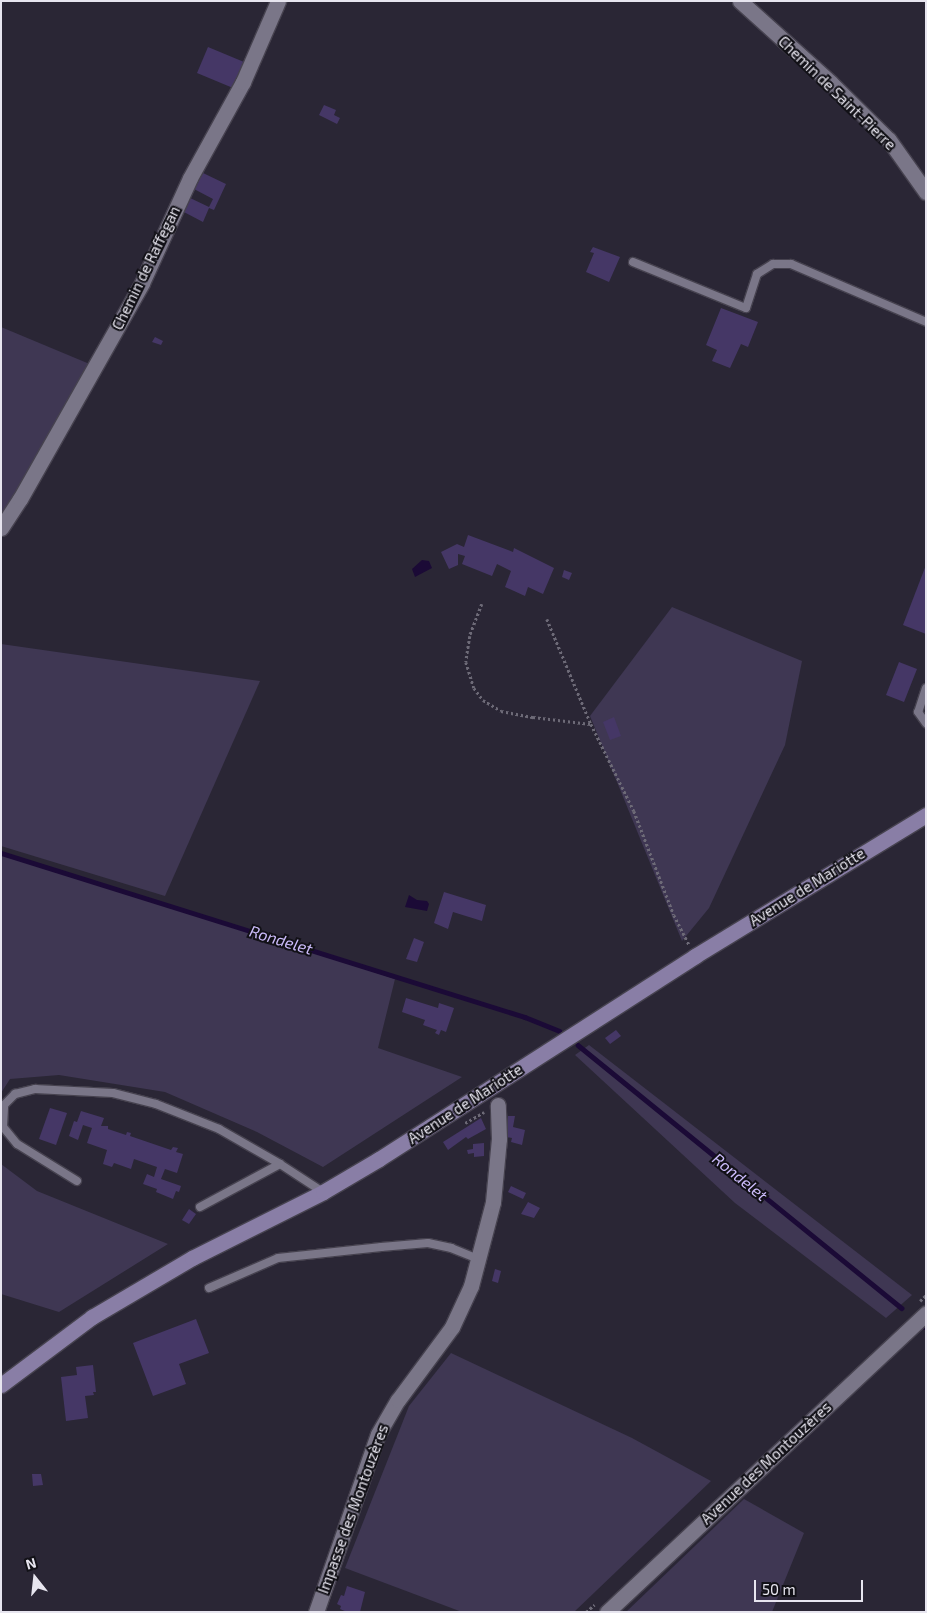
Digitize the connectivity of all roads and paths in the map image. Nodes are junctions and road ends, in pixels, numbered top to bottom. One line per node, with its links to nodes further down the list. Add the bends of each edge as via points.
1 (278, 1): 6 (street, Chemin de Raffegan, via 243,82 190,178 142,283)
2 (740, 1): 3 (street, Chemin de Saint-Pierre, via 831,83 888,140)
3 (926, 192)
4 (633, 262): 5 (lane, via 746,308 757,274 773,264 792,264)
5 (926, 322)
6 (1, 528)
7 (482, 604): 11 (path, via 470,636 466,662 474,688 483,700 501,711 532,718)
8 (547, 619): 11 (path)
9 (926, 688): 10 (lane, via 918,712)
10 (926, 723)
11 (591, 724): 13 (path, via 634,811 674,915)
12 (926, 815): 13 (main road, Avenue de Mariotte)
13 (696, 956): 17 (main road, Avenue de Mariotte)
14 (498, 1105): 19 (street, Impasse des Montouzères, via 499,1139 493,1202)
15 (280, 1164): 16 (lane, via 219,1129 156,1104 113,1093 36,1089 15,1094 4,1105 3,1127 17,1144); 17 (lane); 18 (lane)
16 (77, 1181)
17 (323, 1192): 22 (main road, Avenue de Mariotte, via 192,1258 92,1317)
18 (200, 1207)
19 (480, 1260): 20 (lane, via 428,1243 381,1247 278,1258); 23 (street, Impasse des Montouzères, via 452,1327 398,1400 378,1434)
20 (209, 1288)
21 (926, 1314): 24 (street, Avenue des Montouzères)
22 (1, 1385)
23 (316, 1612)
24 (607, 1612)

